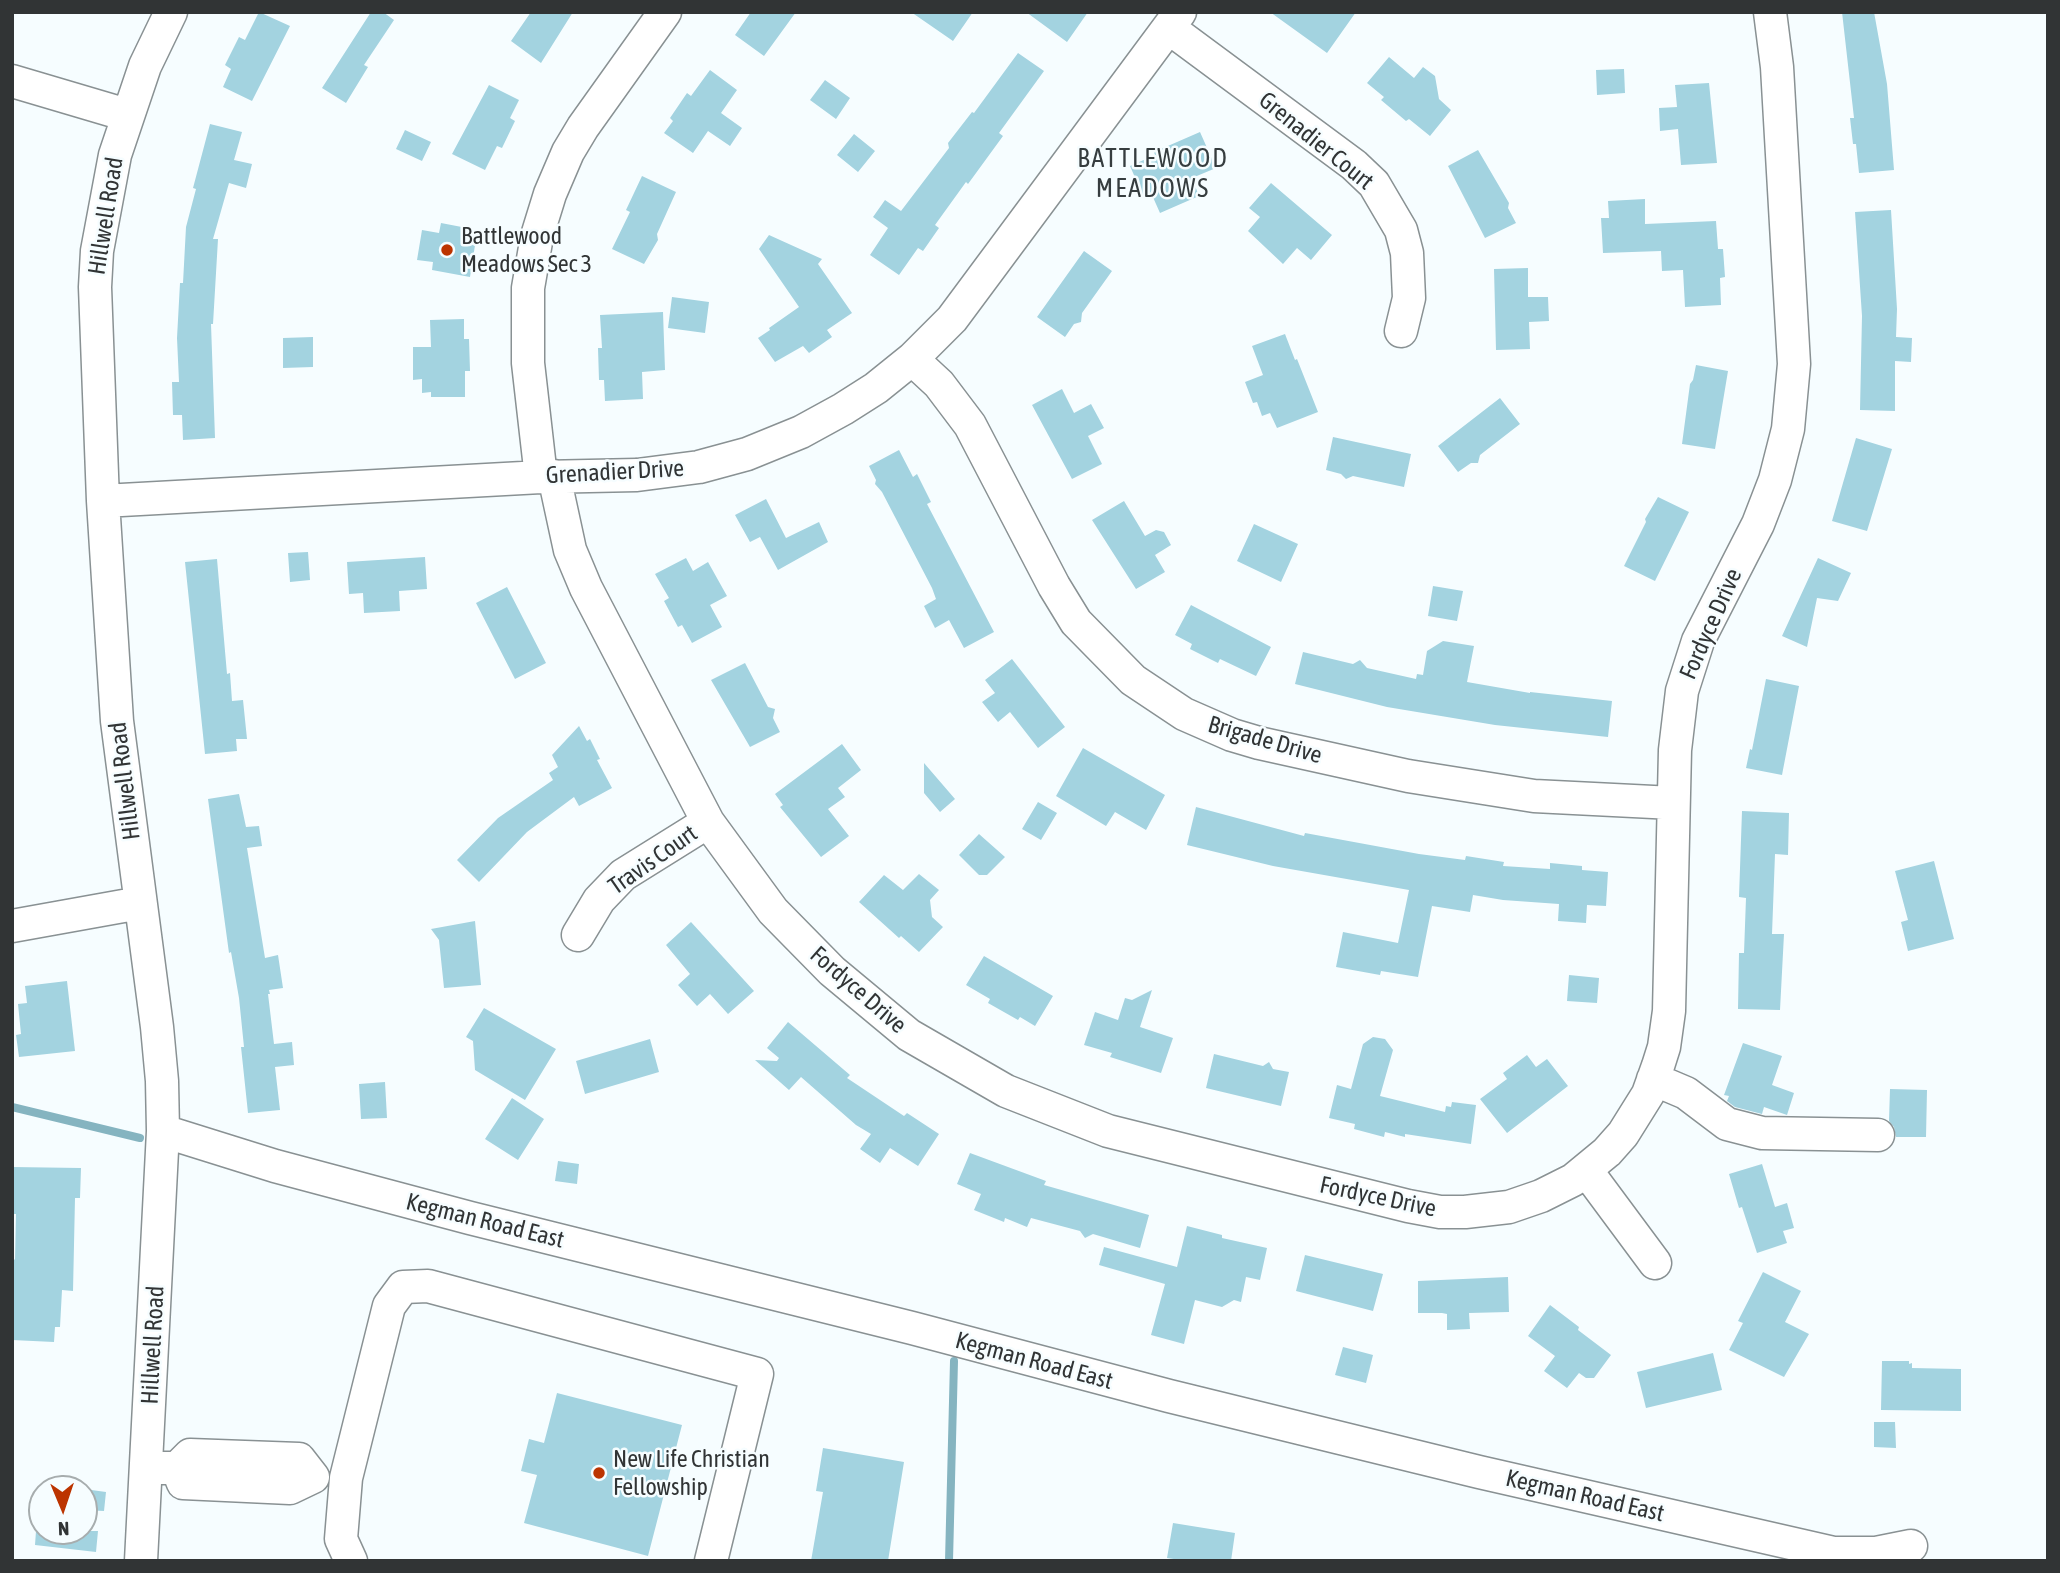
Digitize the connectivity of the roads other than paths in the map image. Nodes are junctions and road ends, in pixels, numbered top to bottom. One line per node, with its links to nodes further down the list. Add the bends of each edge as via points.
1 (171, 12): 6 (street, Hillwell Road)
2 (665, 12): 9 (street, Fordyce Drive, via 568,152 537,236 528,288 528,363)
3 (1770, 12): 11 (street, Fordyce Drive, via 1794,364 1788,429 1758,524 1698,641 1682,691)
4 (1174, 20): 7 (street, Grenadier Court, via 1374,184 1401,230 1407,253 1409,298); 8 (street, Grenadier Drive, via 952,319)
5 (12, 80): 6 (street)
6 (127, 115): 10 (street, Hillwell Road, via 97,251 95,329)
7 (1401, 331)
8 (912, 359): 9 (street, Grenadier Drive, via 843,410 747,454 699,467 637,475); 11 (street, Brigade Drive, via 939,384 970,425 1076,622 1133,680 1184,714 1259,743 1408,776 1534,796)
9 (547, 476): 10 (street, Grenadier Drive); 12 (street, Fordyce Drive, via 586,588)
10 (103, 501): 13 (street, Hillwell Road, via 117,721)
11 (1673, 803): 16 (street, Fordyce Drive, via 1669,1011)
12 (708, 822): 15 (street, Travis Court, via 623,875 599,900); 19 (street, Fordyce Drive, via 773,911 832,971 909,1035 1031,1102 1108,1131 1440,1212 1509,1207 1541,1196)
13 (141, 903): 14 (street); 17 (street, Hillwell Road, via 157,1027)
14 (12, 926)
15 (578, 935)
16 (1653, 1079): 18 (street, via 1686,1093 1727,1124 1762,1133); 19 (street, Fordyce Drive, via 1623,1134)
17 (163, 1131): 21 (street, Hillwell Road); 23 (street, Kegman Road East, via 470,1218 1479,1472 1834,1553 1876,1553)
18 (1878, 1135)
19 (1586, 1170): 20 (street)
20 (1655, 1263)
21 (146, 1468): 22 (street, via 177,1468 183,1483 290,1488 313,1477); 24 (street, Hillwell Road)
22 (346, 1478): 25 (street, via 341,1539); 26 (street, via 388,1306 402,1287 428,1286 757,1374)
23 (1911, 1546)
24 (141, 1561)
25 (351, 1561)
26 (711, 1561)

